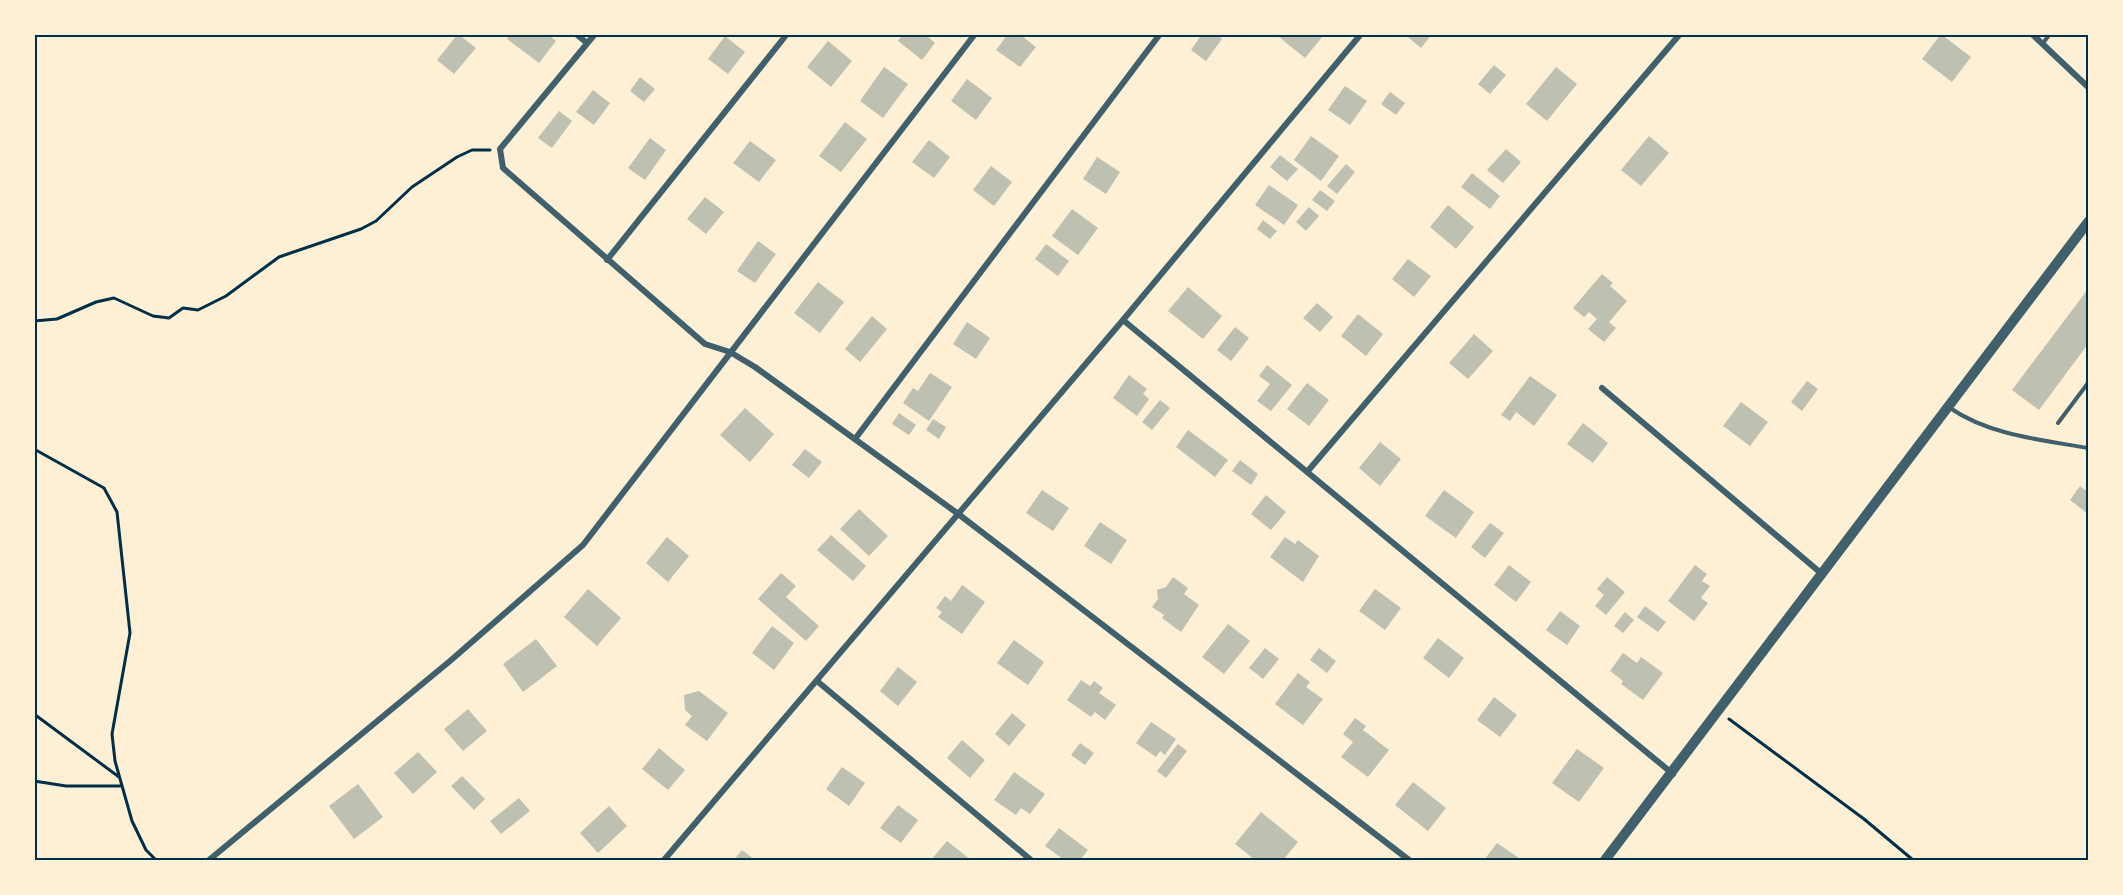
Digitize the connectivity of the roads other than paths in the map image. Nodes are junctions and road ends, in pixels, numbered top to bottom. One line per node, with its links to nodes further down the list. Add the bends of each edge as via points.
1 (576, 34): 11 (street)
2 (595, 34): 11 (street)
3 (787, 34): 14 (street)
4 (975, 34): 16 (street)
5 (1161, 34): 21 (street)
6 (1361, 34): 15 (street)
7 (1680, 34): 23 (street)
8 (2032, 34): 10 (street)
9 (2050, 34): 10 (lane)
10 (2043, 43): 12 (street)
11 (587, 44): 14 (street, via 500,149 503,168)
12 (2088, 87)
13 (2088, 222): 19 (street)
14 (608, 260): 16 (street, via 705,344)
15 (1123, 320): 23 (street); 24 (street)
16 (730, 352): 21 (street); 28 (street, via 583,545 450,662)
17 (2088, 383): 20 (lane)
18 (1602, 388): 25 (street)
19 (1947, 406): 22 (lane, via 1970,422); 25 (street)
20 (2058, 423)
21 (855, 439): 24 (street)
22 (2088, 448)
23 (1307, 472): 27 (street)
24 (957, 513): 26 (street); 31 (street)
25 (1822, 574): 27 (street)
26 (817, 681): 29 (street); 30 (street)
27 (1673, 774): 32 (street)
28 (209, 861)
29 (664, 861)
30 (1031, 861)
31 (1409, 861)
32 (1605, 861)

